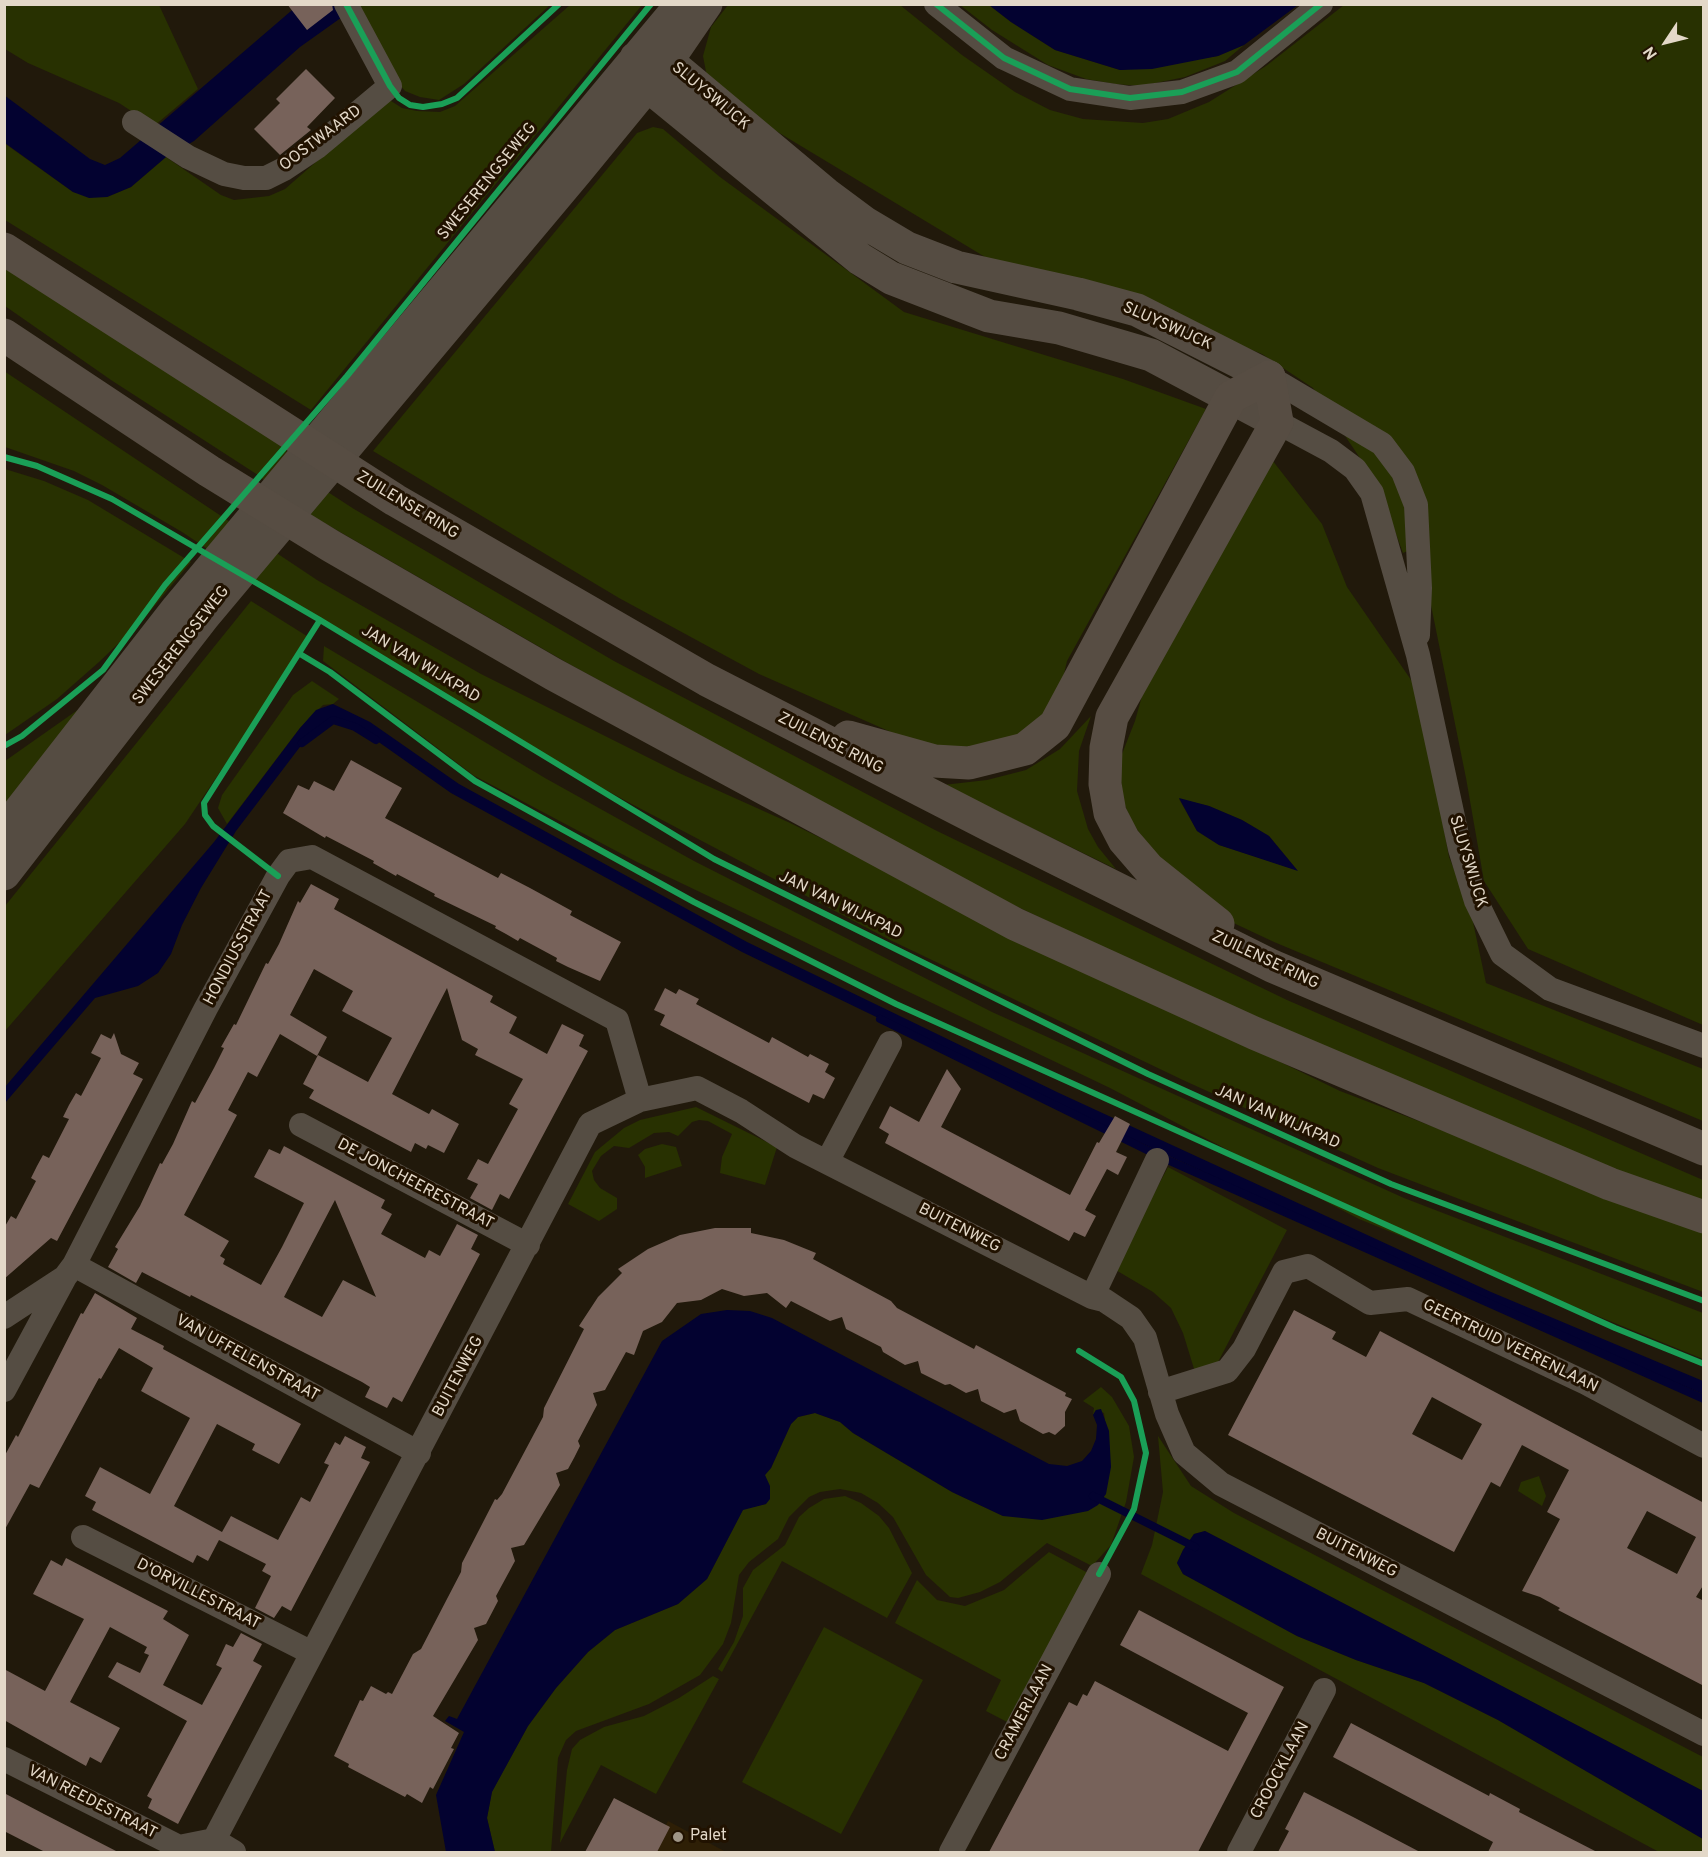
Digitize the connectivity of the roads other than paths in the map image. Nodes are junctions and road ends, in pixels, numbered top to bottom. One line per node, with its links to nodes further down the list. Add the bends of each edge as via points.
1 (682, 4): 6 (main road, SWESERENGSEWEG)
2 (706, 4): 6 (main road, SWESERENGSEWEG)
3 (936, 4): 4 (street, via 1004,58 1070,89 1130,98 1182,92 1237,72)
4 (1321, 4)
5 (351, 15): 7 (street, OOSTWAARD, via 390,86 316,147 266,178 224,174 188,157)
6 (650, 68): 10 (main road, SLUYSWIJCK, via 865,223 907,248 956,267 1137,310); 11 (main road, SLUYSWIJCK, via 851,252 891,278 989,316 1059,328 1151,355); 13 (main road, SWESERENGSEWEG)
7 (134, 122)
8 (4, 249): 15 (main road, ZUILENSE RING, via 394,500)
9 (4, 335): 26 (main road, via 208,471 331,546 554,674 1015,924 1254,1033 1610,1184)
10 (1269, 377): 11 (main road); 12 (main road); 14 (street, SLUYSWIJCK, via 1382,444 1403,472 1416,505)
11 (1231, 397): 12 (main road, SLUYSWIJCK); 15 (main road, via 1054,725 1025,749 969,763 934,761 849,737)
12 (1277, 422): 14 (street, SLUYSWIJCK, via 1331,451 1355,470 1372,493); 18 (main road, via 1112,717 1105,784 1110,813 1124,840 1149,869)
13 (191, 612): 16 (main road, SWESERENGSEWEG); 17 (main road, SWESERENGSEWEG, via 30,844)
14 (1418, 655): 20 (street, SLUYSWIJCK, via 1460,849 1476,901 1502,954 1550,989)
15 (707, 680): 18 (main road, ZUILENSE RING)
16 (4, 831)
17 (4, 874)
18 (1272, 966): 23 (main road, ZUILENSE RING)
19 (890, 1043): 25 (street)
20 (1704, 1046)
21 (640, 1100): 25 (street, BUITENWEG, via 697,1088); 27 (street, BUITENWEG, via 590,1124); 28 (street, HONDIUSSTRAAT, via 617,1020 312,858 289,861 206,1008)
22 (301, 1125): 27 (street, DE JONCHEERESTRAAT)
23 (1704, 1149)
24 (1157, 1160): 29 (street)
25 (827, 1162): 29 (street, BUITENWEG)
26 (1704, 1216)
27 (528, 1245): 34 (street, BUITENWEG)
28 (70, 1271): 30 (street, HONDIUSSTRAAT); 31 (street, HONDIUSSTRAAT); 34 (street, VAN UFFELENSTRAAT)
29 (1092, 1297): 32 (street, BUITENWEG, via 1104,1300 1131,1318 1145,1338)
30 (4, 1317)
31 (4, 1390)
32 (1160, 1392): 33 (street, GEERTRUID VEERENLAAN, via 1227,1371 1244,1348 1284,1272 1308,1266 1370,1303 1408,1299 1586,1383); 39 (street, BUITENWEG, via 1184,1453 1221,1484)
33 (1704, 1446)
34 (419, 1453): 37 (street, BUITENWEG)
35 (83, 1537): 37 (street, D'ORVILLESTRAAT)
36 (1099, 1574): 42 (street, CRAMERLAAN)
37 (312, 1653): 41 (street, BUITENWEG)
38 (1324, 1689): 43 (street, CROOCKLAAN)
39 (1704, 1734)
40 (4, 1759): 41 (street, VAN REEDESTRAAT, via 179,1847)
41 (224, 1846)
42 (951, 1852)
43 (1239, 1852)

